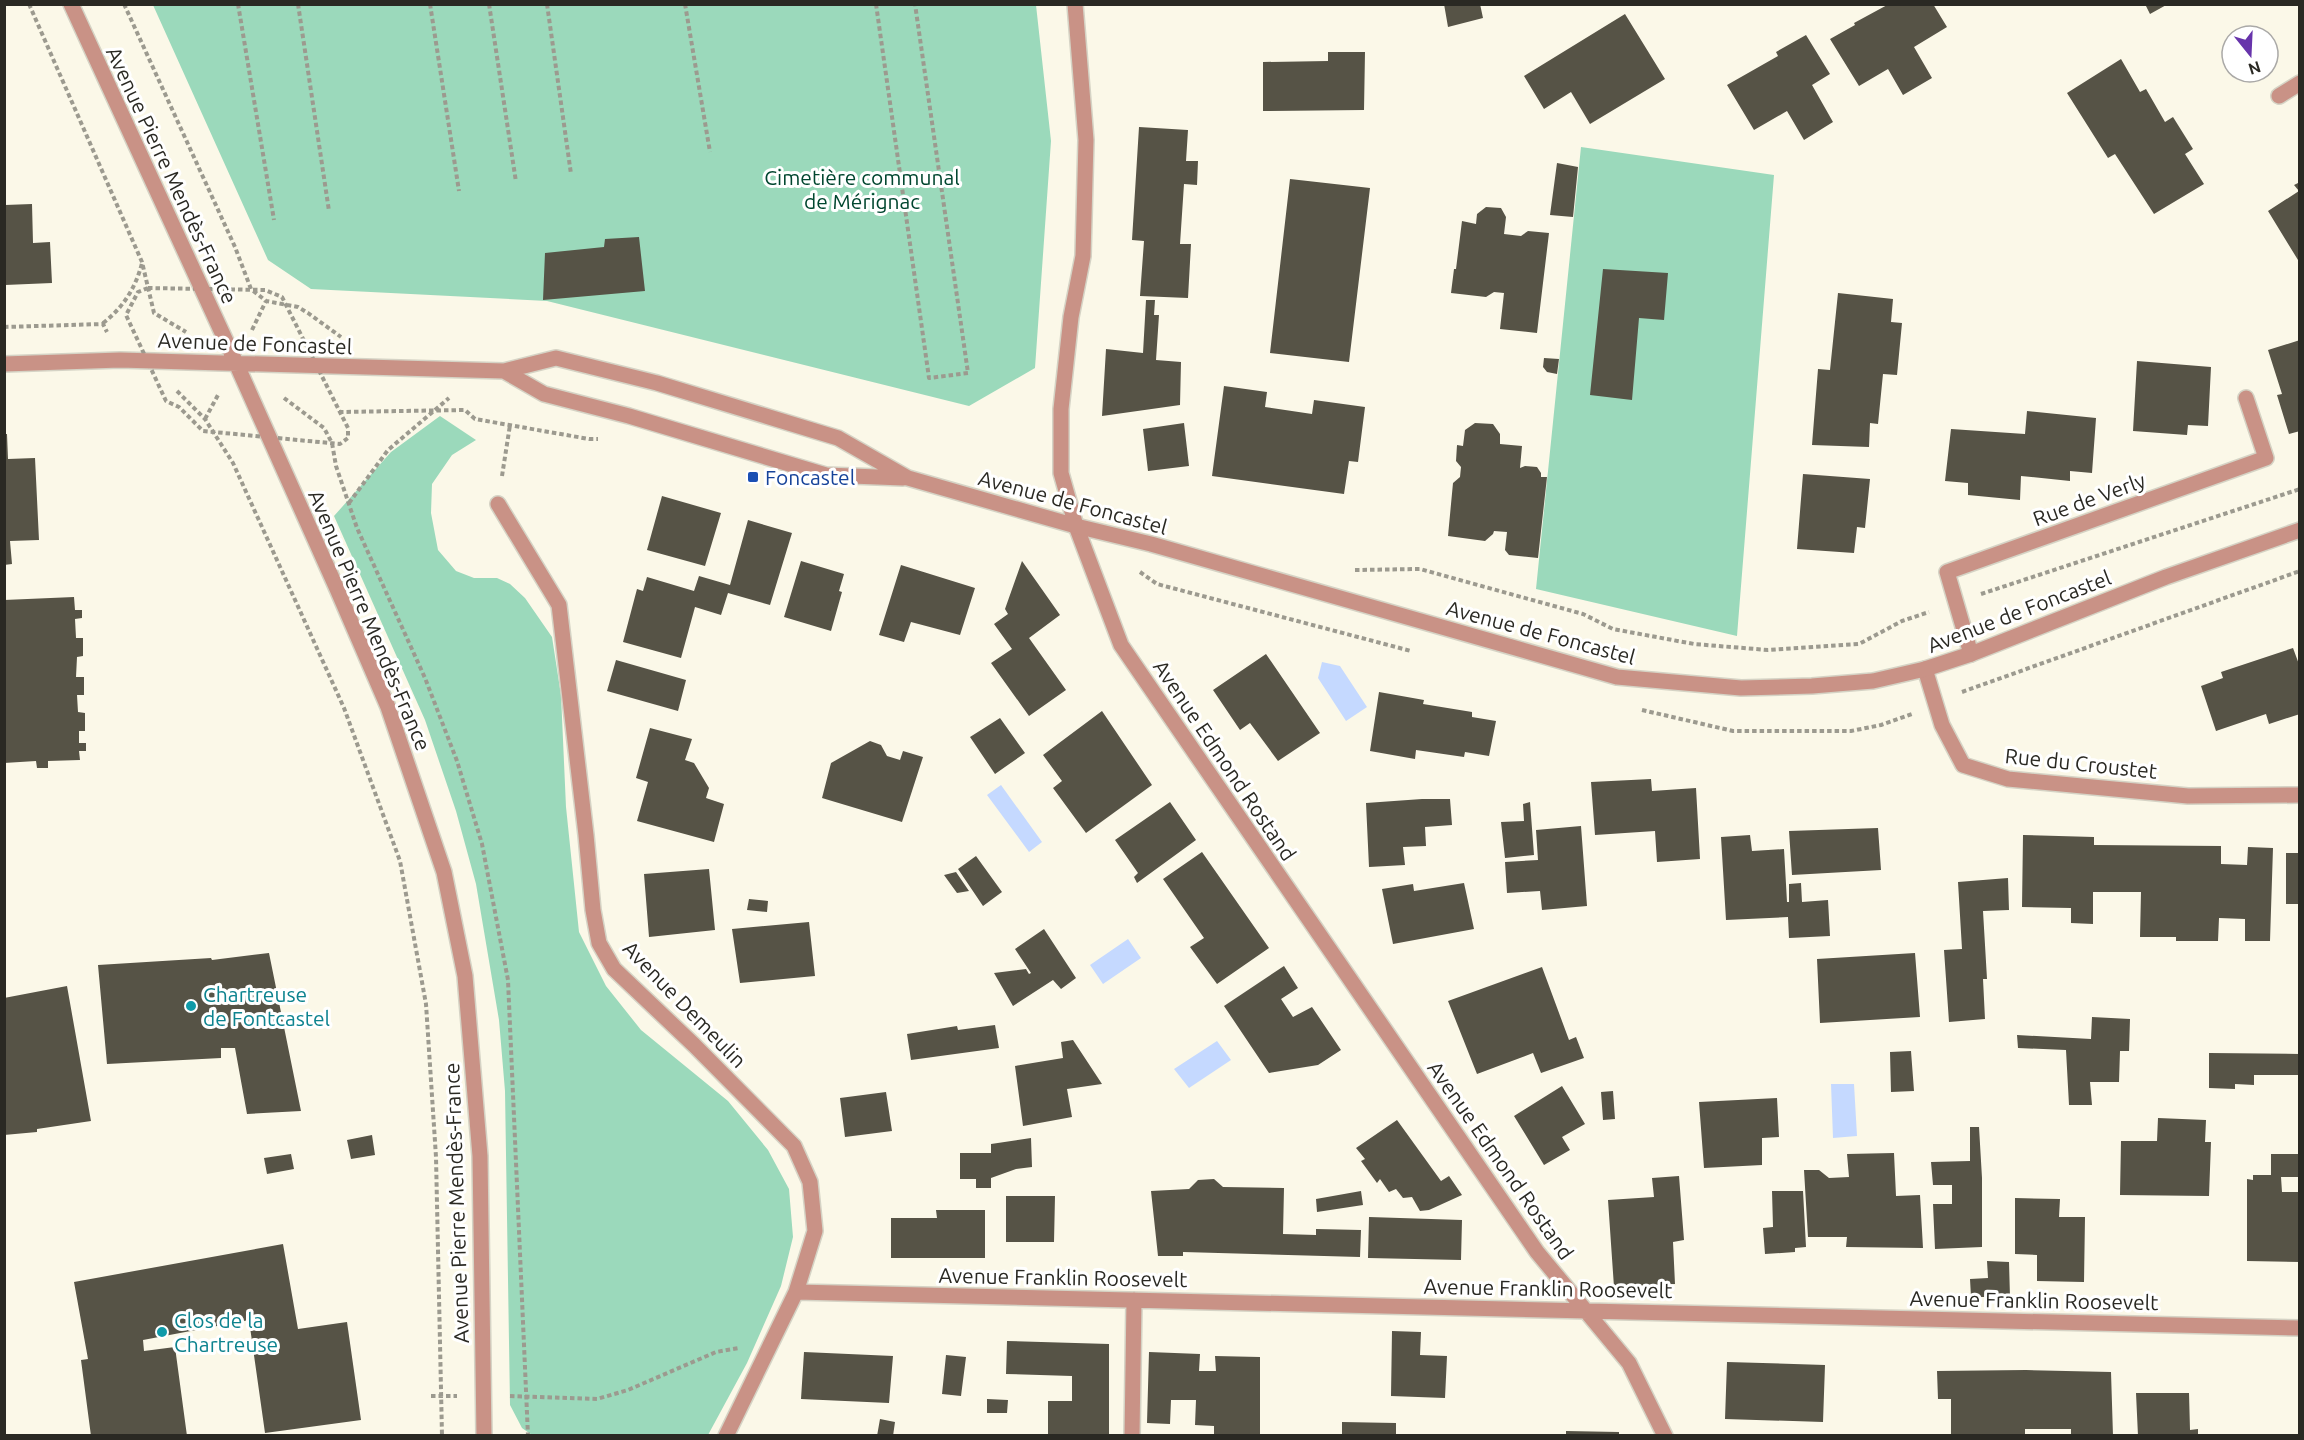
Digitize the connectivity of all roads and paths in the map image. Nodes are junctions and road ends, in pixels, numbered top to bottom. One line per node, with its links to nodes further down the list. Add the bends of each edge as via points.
1 (28, 4): 21 (path)
2 (71, 4): 26 (street, Avenue Pierre Mendès-France)
3 (124, 4): 28 (path, via 251,289 266,301 308,312)
4 (238, 4): 20 (path)
5 (298, 4): 19 (path)
6 (430, 4): 18 (path)
7 (489, 4): 17 (path)
8 (547, 4): 16 (path)
9 (685, 4): 15 (path)
10 (876, 4): 11 (path, via 929,378 968,373)
11 (915, 4)
12 (1075, 4): 41 (street, Avenue Edmond Rostand, via 1086,140 1083,256 1071,317 1061,409 1062,473)
13 (2300, 83): 14 (street)
14 (2279, 96)
15 (710, 152)
16 (571, 174)
17 (516, 182)
18 (459, 191)
19 (329, 211)
20 (274, 220)
21 (142, 262): 22 (path, via 138,279 118,313); 24 (path, via 154,313)
22 (103, 324): 23 (path); 25 (path)
23 (4, 327)
24 (195, 338)
25 (120, 360): 26 (street, Avenue de Foncastel); 27 (street, Avenue de Foncastel)
26 (236, 363): 28 (street, Avenue de Foncastel); 53 (street, Avenue Pierre Mendès-France, via 388,706 444,872 465,976 479,1144)
27 (4, 364)
28 (383, 367): 29 (street, Avenue de Foncastel)
29 (484, 369): 30 (street, Avenue de Foncastel); 32 (path)
30 (504, 371): 37 (street, Avenue de Foncastel, via 544,394 826,475); 37 (street, Avenue de Foncastel, via 556,358 657,383 838,438)
31 (2246, 398): 44 (street, Rue de Verly, via 2266,458 1947,572)
32 (436, 409): 33 (path); 35 (path, via 465,410); 39 (path, via 388,450)
33 (339, 412)
34 (205, 419): 55 (path, via 233,463 344,708 400,861 426,1004 436,1157)
35 (475, 419)
36 (510, 425): 40 (path)
37 (908, 478): 41 (street, Avenue de Foncastel)
38 (2300, 489): 44 (path)
39 (349, 503)
40 (498, 504): 48 (street, Avenue Demeulin, via 559,605 599,943 614,969 794,1146 810,1182 815,1232)
41 (1076, 526): 46 (street, Avenue de Foncastel, via 1617,677 1741,688 1874,681); 50 (street, Avenue Edmond Rostand, via 1121,645 1537,1252)
42 (2300, 530): 45 (street, Avenue de Foncastel, via 2166,577)
43 (1346, 568): 44 (path, via 1420,569 1583,614 1613,629 1694,644 1768,650 1860,644 1902,621)
44 (1956, 602): 45 (street, Rue de Verly)
45 (1971, 654): 46 (street, Avenue de Foncastel)
46 (1925, 669): 47 (street, Rue du Croustet, via 1942,725 1963,765 2008,779 2188,796)
47 (2300, 795)
48 (796, 1292): 49 (street, Avenue Franklin Roosevelt); 52 (street, Avenue Demeulin)
49 (1134, 1300): 50 (street, Avenue Franklin Roosevelt); 59 (street)
50 (1585, 1310): 51 (street, Avenue Franklin Roosevelt); 60 (street, Avenue Edmond Rostand, via 1629,1363)
51 (2300, 1328)
52 (767, 1352): 53 (path, via 750,1346 716,1352 628,1390 597,1399); 58 (street, Avenue Demeulin)
53 (484, 1395): 55 (path); 57 (street, Avenue Pierre Mendès-France)
54 (431, 1396): 55 (path)
55 (441, 1396): 56 (path)
56 (442, 1436)
57 (484, 1436)
58 (726, 1436)
59 (1132, 1436)
60 (1665, 1436)

